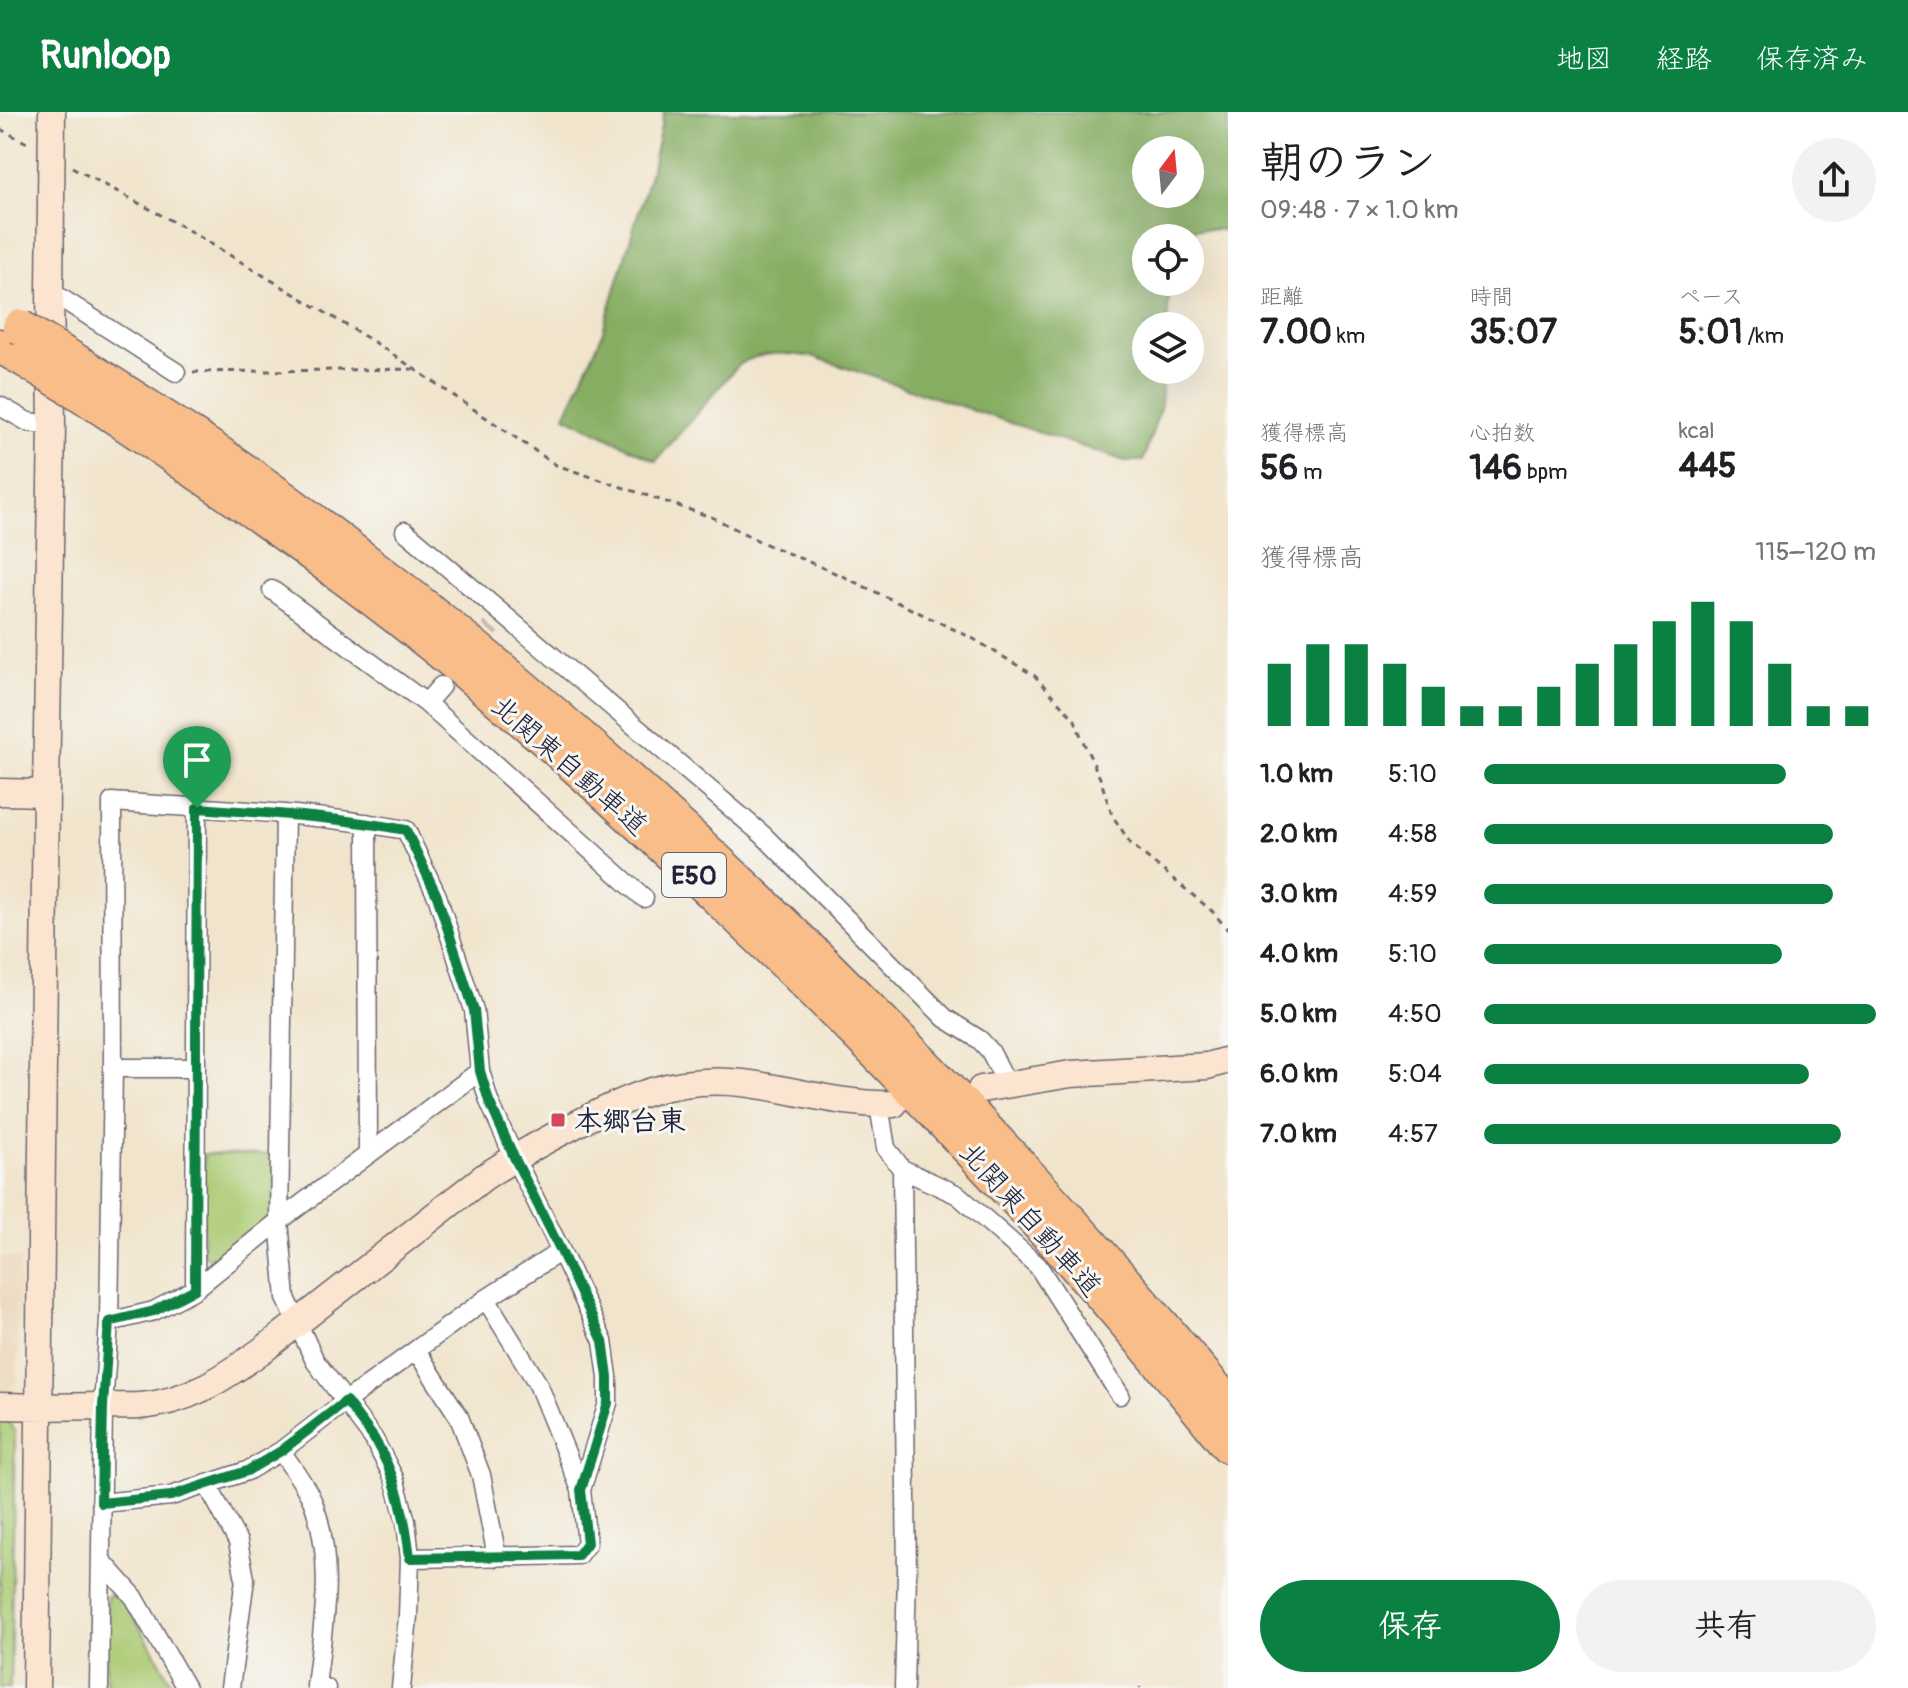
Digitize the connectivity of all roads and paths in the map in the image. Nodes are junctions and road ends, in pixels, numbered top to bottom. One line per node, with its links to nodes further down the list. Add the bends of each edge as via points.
1 (52, 112): 3 (main road)
2 (0, 129): 3 (path)
3 (51, 155): 4 (main road); 6 (path, via 183,227)
4 (50, 291): 7 (street); 10 (main road)
5 (11, 337): 8 (highway, 北関東自動車道 / E50, bridge)
6 (413, 369): 7 (path); 21 (path, via 556,465 714,518 972,638 1035,676 1075,720 1112,815 1131,844)
7 (176, 372)
8 (80, 378): 41 (highway, 北関東自動車道 / E50, via 232,462 370,564 606,758 824,962 937,1077 1150,1308); 45 (highway, 北関東自動車道 / E50, via 353,584 622,809 910,1086 1130,1327)
9 (0, 406): 10 (street, via 28,422)
10 (52, 425): 16 (main road)
11 (405, 531): 26 (street, via 497,620 763,835 945,1018 980,1040)
12 (272, 590): 14 (street)
13 (441, 686): 14 (street)
14 (426, 703): 20 (street)
15 (0, 792): 16 (main road)
16 (46, 793): 44 (main road)
17 (197, 808): 18 (street); 23 (street, via 112,802); 24 (street)
18 (285, 814): 19 (street); 32 (street)
19 (367, 823): 25 (street, via 406,830 437,896 474,1010); 29 (street)
20 (644, 898)
21 (1228, 930)
22 (1228, 1060): 26 (main road)
23 (113, 1068): 24 (street); 36 (street)
24 (196, 1068): 34 (street)
25 (480, 1071): 29 (street); 30 (street)
26 (1007, 1083): 27 (main road)
27 (981, 1089)
28 (887, 1105): 30 (main road, via 739,1083 673,1085 619,1102); 31 (street, via 886,1148)
29 (368, 1155): 32 (street)
30 (514, 1157): 33 (street); 37 (main road)
31 (902, 1169): 39 (street, via 958,1195 1038,1266); 59 (street)
32 (279, 1221): 34 (street); 37 (street, via 286,1298)
33 (561, 1251): 35 (street); 48 (street, via 603,1341 608,1377 608,1403)
34 (195, 1289): 36 (street, via 154,1311)
35 (486, 1299): 38 (street); 48 (street, via 538,1384)
36 (109, 1322): 43 (street)
37 (296, 1323): 40 (street, via 315,1361); 43 (main road, via 207,1386 159,1404)
38 (416, 1350): 40 (street); 50 (street, via 459,1417 481,1475)
39 (1120, 1395)
40 (346, 1401): 46 (street); 51 (street, via 394,1478)
41 (1228, 1403)
42 (0, 1406): 44 (main road)
43 (103, 1406): 44 (main road); 49 (street)
44 (40, 1407): 53 (main road)
45 (1228, 1446)
46 (281, 1451): 47 (street, via 247,1471); 57 (street, via 313,1502 325,1545 326,1598 316,1686)
47 (207, 1484): 49 (street, via 171,1496); 56 (street, via 238,1542 245,1579)
48 (581, 1490): 50 (street, via 587,1543 578,1555)
49 (101, 1503): 52 (street)
50 (497, 1557): 51 (street)
51 (410, 1558): 58 (street)
52 (101, 1560): 54 (street); 55 (street, via 134,1597)
53 (36, 1688)
54 (99, 1688)
55 (186, 1688)
56 (230, 1688)
57 (326, 1688)
58 (401, 1688)
59 (904, 1688)

